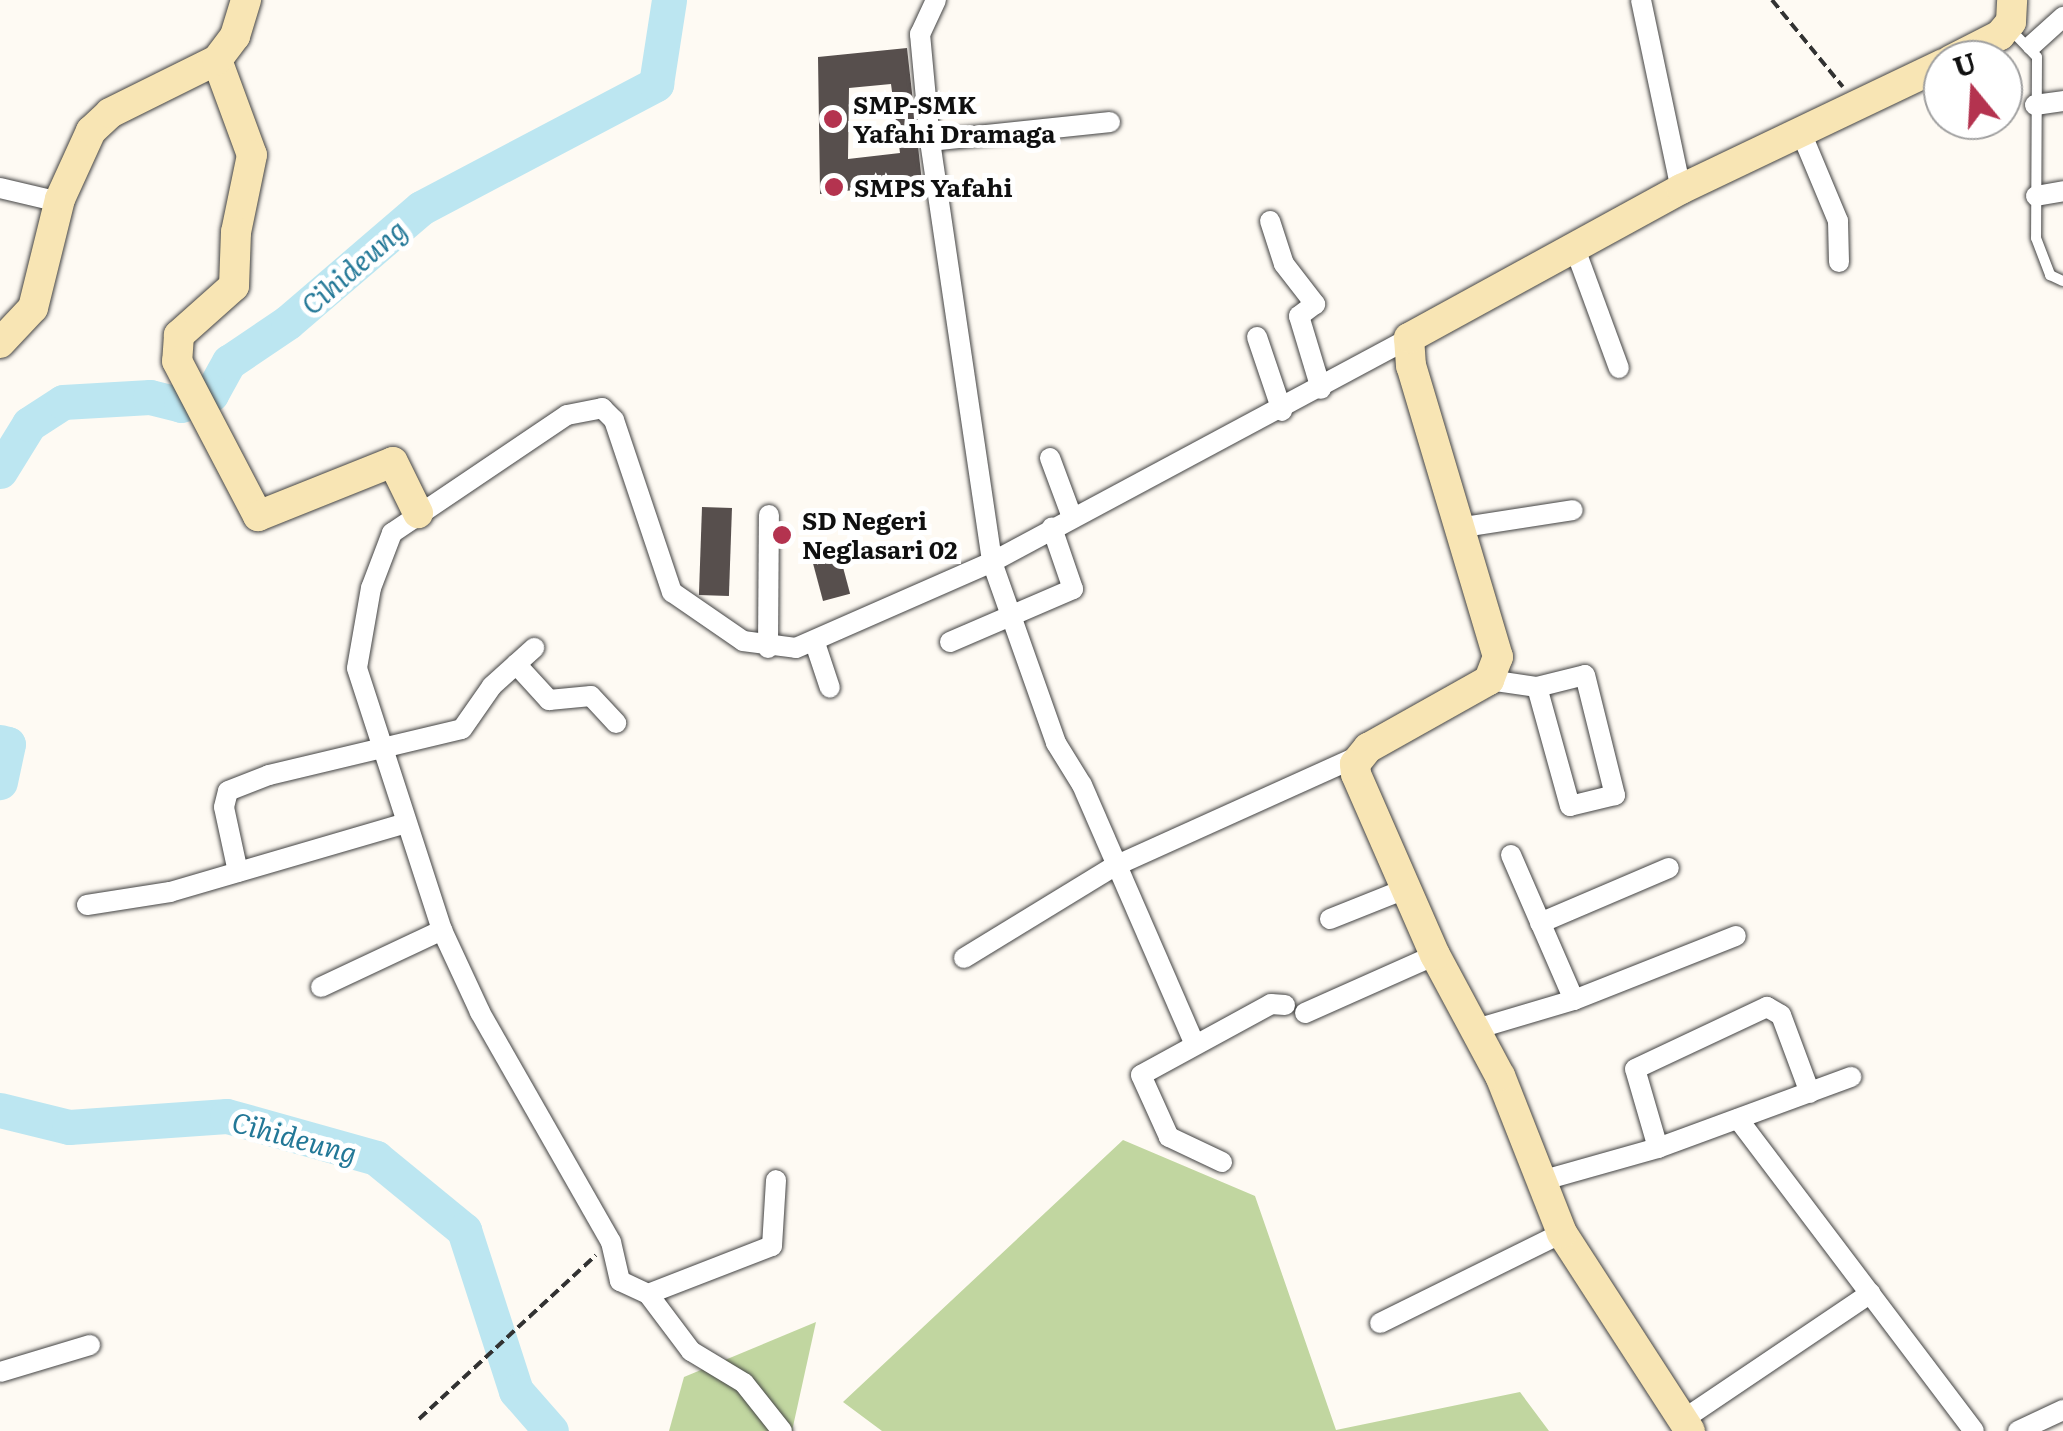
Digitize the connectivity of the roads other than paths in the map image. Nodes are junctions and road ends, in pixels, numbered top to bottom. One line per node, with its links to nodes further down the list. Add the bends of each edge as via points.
1 (246, 0): 7 (street, via 235,36)
2 (936, 0): 13 (street, via 920,34)
3 (1641, 0): 15 (street)
4 (2063, 17): 5 (street)
5 (2017, 24): 6 (street); 10 (lane)
6 (1988, 40)
7 (216, 60): 18 (street, via 101,120 75,158); 31 (street, via 252,155 236,232 234,286 180,335 177,362 258,516 394,462)
8 (1923, 73): 12 (street)
9 (2063, 101): 10 (street)
10 (2035, 105): 17 (lane)
11 (1110, 122): 13 (street)
12 (1800, 130): 15 (street); 21 (street, via 1838,222)
13 (930, 141): 36 (street)
14 (0, 188): 18 (street)
15 (1681, 189): 20 (street)
16 (2063, 191): 17 (street)
17 (2036, 196): 22 (lane, via 2040,258)
18 (59, 202): 25 (street, via 33,308)
19 (1270, 221): 27 (street, via 1284,264 1316,304 1299,316)
20 (1574, 246): 24 (street); 26 (street)
21 (1839, 262)
22 (2063, 281)
23 (1257, 337): 28 (street)
24 (1409, 338): 27 (street); 35 (street)
25 (0, 343)
26 (1619, 368)
27 (1321, 389): 28 (street)
28 (1282, 410): 33 (street)
29 (1050, 458): 33 (street)
30 (1573, 510): 35 (street)
31 (418, 513): 41 (street, via 567,415 602,408 614,420 672,592 726,633); 47 (street, via 384,549 356,652)
32 (769, 514): 41 (street)
33 (1072, 517): 34 (street)
34 (1052, 528): 36 (street); 37 (street, via 1075,586)
35 (1457, 528): 43 (street, via 1497,648)
36 (992, 562): 37 (street); 39 (street)
37 (1008, 614): 38 (street); 51 (street, via 1056,743 1082,784)
38 (950, 642)
39 (814, 643): 41 (street); 45 (street)
40 (534, 648): 42 (street)
41 (768, 648)
42 (516, 664): 46 (street, via 549,700 590,696); 47 (street, via 462,729)
43 (1488, 680): 44 (street); 48 (street)
44 (1537, 687): 44 (street, via 1572,808 1615,795 1585,675)
45 (830, 688)
46 (616, 723)
47 (381, 748): 49 (street); 53 (street, via 228,792 224,807)
48 (1359, 756): 51 (street); 54 (street, via 1359,786)
49 (403, 824): 53 (street); 58 (street)
50 (1511, 855): 57 (street)
51 (1115, 866): 61 (street); 67 (street)
52 (1668, 868): 57 (street)
53 (238, 872): 55 (street)
54 (1406, 888): 56 (street); 60 (street)
55 (87, 905)
56 (1330, 919)
57 (1540, 923): 63 (street)
58 (442, 930): 62 (street); 77 (street, via 480,1012 611,1242 620,1281)
59 (1736, 936): 63 (street)
60 (1435, 955): 65 (street); 66 (street)
61 (964, 958)
62 (321, 987)
63 (1574, 1000): 66 (street)
64 (1285, 1005): 67 (street, via 1272,1004)
65 (1305, 1013)
66 (1476, 1029): 74 (street)
67 (1194, 1043): 72 (street, via 1140,1079 1169,1137)
68 (1851, 1077): 69 (street)
69 (1810, 1092): 70 (street); 71 (street, via 1781,1015 1767,1007 1635,1069)
70 (1738, 1119): 71 (street); 76 (street)
71 (1658, 1148): 74 (street)
72 (1222, 1162)
73 (776, 1180): 77 (street, via 772,1246)
74 (1541, 1181): 75 (street)
75 (1562, 1233): 78 (street); 82 (street)
76 (1871, 1293): 82 (street); 84 (street)
77 (648, 1294): 83 (street, via 691,1352 744,1383)
78 (1380, 1323)
79 (90, 1345): 80 (street)
80 (0, 1372)
81 (2063, 1410): 85 (street)
82 (1687, 1425)
83 (782, 1431)
84 (1974, 1431)
85 (2018, 1431)

